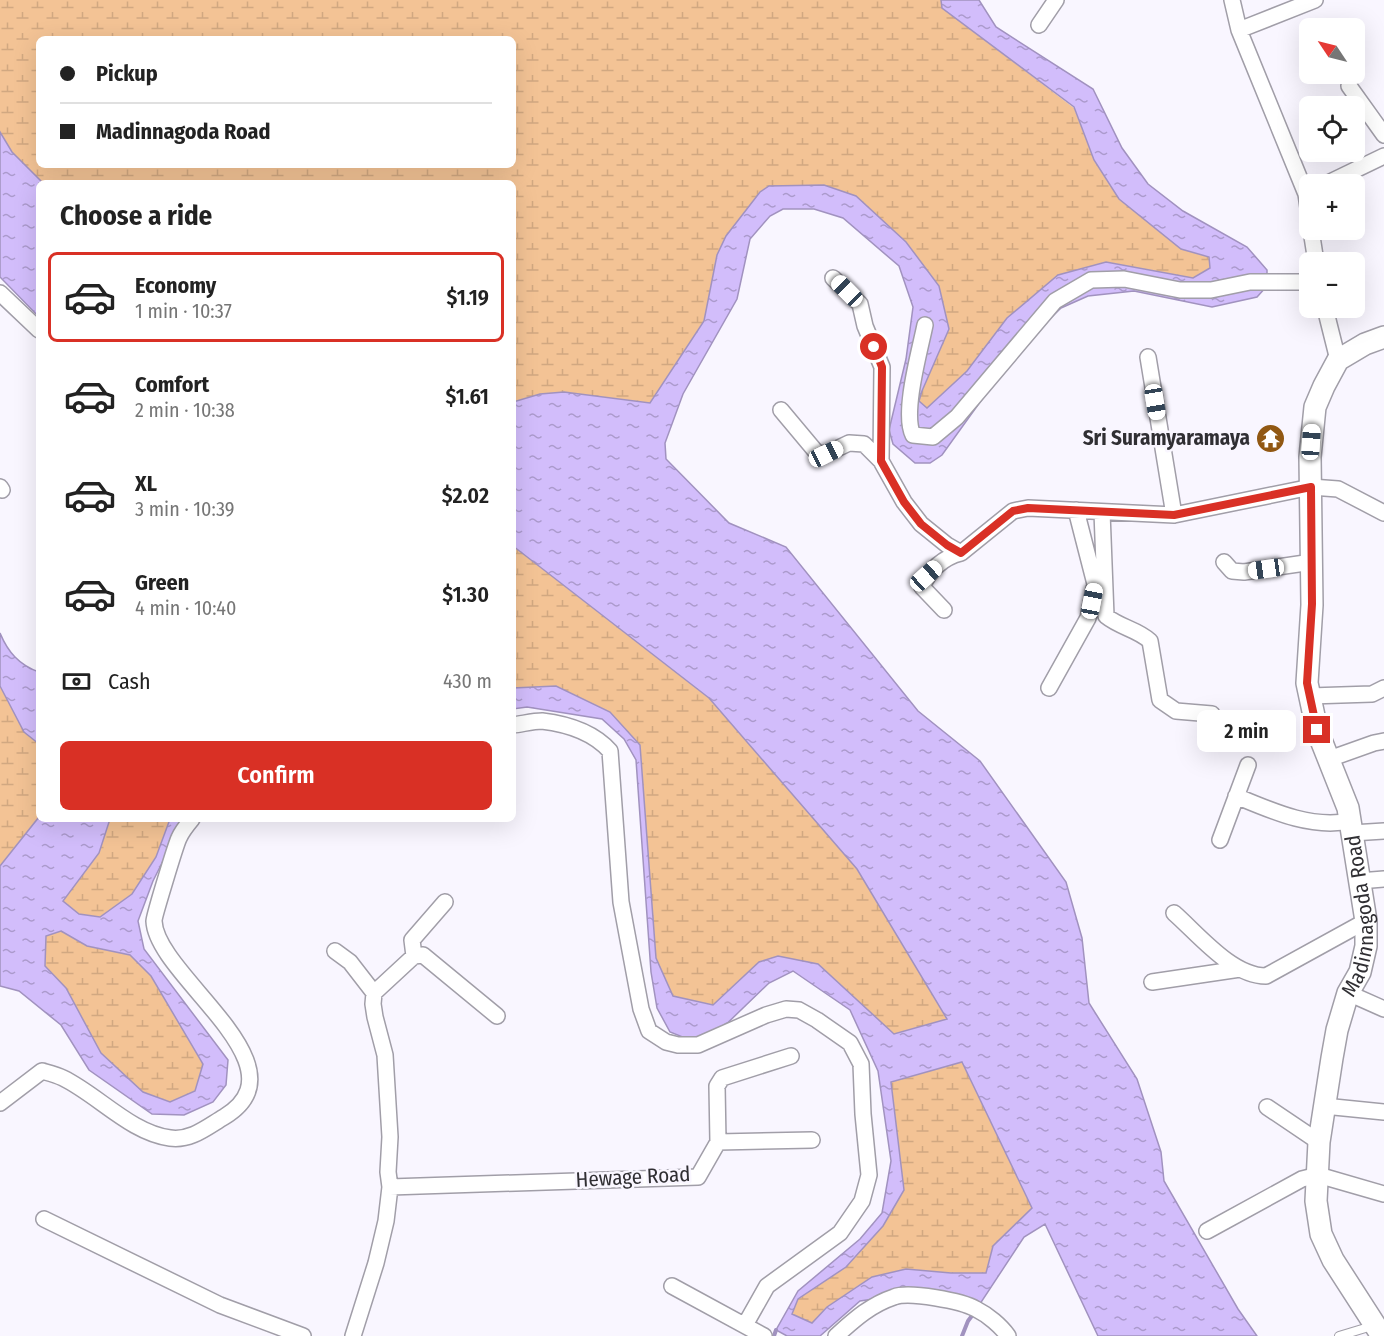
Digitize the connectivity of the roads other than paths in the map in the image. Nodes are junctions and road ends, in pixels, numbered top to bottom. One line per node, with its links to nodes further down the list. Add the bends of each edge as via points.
1 (1056, 0): 4 (street)
2 (1232, 0): 5 (street)
3 (1315, 0): 5 (street)
4 (1039, 25)
5 (1239, 30): 9 (street)
6 (1348, 86): 7 (street)
7 (1384, 135)
8 (1384, 156): 10 (street)
9 (1300, 174)
10 (1347, 174)
11 (833, 278): 21 (street, via 860,304 882,367)
12 (1299, 282): 15 (street, via 1250,282 1211,290 1179,290 1124,279 1091,280 1055,301 957,417 933,437 913,435 909,428 911,393)
13 (0, 293): 16 (street)
14 (1328, 318): 19 (street)
15 (925, 325)
16 (36, 327)
17 (1384, 336): 19 (street)
18 (1148, 357): 26 (street)
19 (1338, 360): 22 (street, Madinnagoda Road, via 1315,407)
20 (781, 410): 21 (street, via 817,453 826,454 849,443 864,444)
21 (881, 461): 27 (street, via 921,524)
22 (1311, 487): 25 (street, via 1338,489); 26 (street); 29 (street, Madinnagoda Road)
23 (1076, 510): 24 (street); 27 (street, via 1013,511); 31 (street, via 1095,584 1088,618)
24 (1102, 512): 26 (street); 34 (street, via 1106,616 1150,641 1160,700 1176,711)
25 (1384, 513)
26 (1174, 515)
27 (961, 553): 30 (street, via 949,556 926,576 922,587)
28 (1224, 562): 29 (street, via 1232,571 1244,572)
29 (1312, 562): 33 (street, Madinnagoda Road, via 1307,683)
30 (944, 610)
31 (1049, 688)
32 (1384, 688): 33 (street, via 1372,694)
33 (1310, 696): 37 (street, Madinnagoda Road, via 1317,730)
34 (1212, 714)
35 (516, 725): 71 (street, via 540,721 579,729 610,751 621,902 641,1009 649,1031 666,1042 698,1045 766,1015 799,1010 850,1043 861,1064 869,1175 862,1201 840,1233 767,1286)
36 (1384, 741): 37 (street)
37 (1329, 759): 41 (street, Madinnagoda Road, via 1345,797)
38 (1248, 765): 39 (street)
39 (1236, 796): 41 (street, via 1287,817); 43 (street)
40 (190, 822): 58 (street, via 178,838 154,920 161,945 235,1037 250,1074 248,1094 236,1110 189,1137 170,1138 144,1130 62,1077 42,1071)
41 (1351, 827): 42 (street); 45 (street, Madinnagoda Road)
42 (1384, 831)
43 (1220, 840)
44 (1384, 879): 45 (street)
45 (1359, 881): 48 (street, Madinnagoda Road)
46 (445, 902): 50 (street, via 414,935)
47 (1174, 913): 51 (street)
48 (1366, 921): 51 (street, via 1266,976 1254,976); 54 (street, Madinnagoda Road, via 1360,972)
49 (335, 951): 53 (street, via 350,962)
50 (414, 956): 53 (street); 56 (street, via 423,955)
51 (1240, 969): 52 (street)
52 (1152, 982)
53 (374, 993): 66 (street, via 375,1017 385,1055)
54 (1348, 993): 55 (street); 59 (street, Madinnagoda Road, via 1337,1030)
55 (1384, 1009)
56 (497, 1016)
57 (792, 1056): 63 (street, via 722,1078 717,1086)
58 (0, 1103)
59 (1324, 1106): 61 (street); 64 (street, Madinnagoda Road)
60 (1267, 1107): 64 (street)
61 (1384, 1112)
62 (812, 1140): 63 (street)
63 (718, 1142): 66 (street, Hewage Road, via 698,1177)
64 (1319, 1142): 65 (street, Madinnagoda Road)
65 (1318, 1175): 67 (street); 69 (street, via 1302,1179); 72 (street, Madinnagoda Road, via 1316,1201 1321,1234 1332,1260)
66 (390, 1187): 74 (street, via 376,1263)
67 (1384, 1194)
68 (44, 1219): 73 (street, via 220,1305)
69 (1207, 1231)
70 (672, 1286): 71 (street)
71 (745, 1325): 75 (street)
72 (1379, 1331): 78 (lane)
73 (303, 1336)
74 (353, 1336)
75 (764, 1336)
76 (836, 1336): 77 (street, via 867,1309 896,1296 924,1296 977,1309)
77 (1008, 1336)
78 (1339, 1336)

